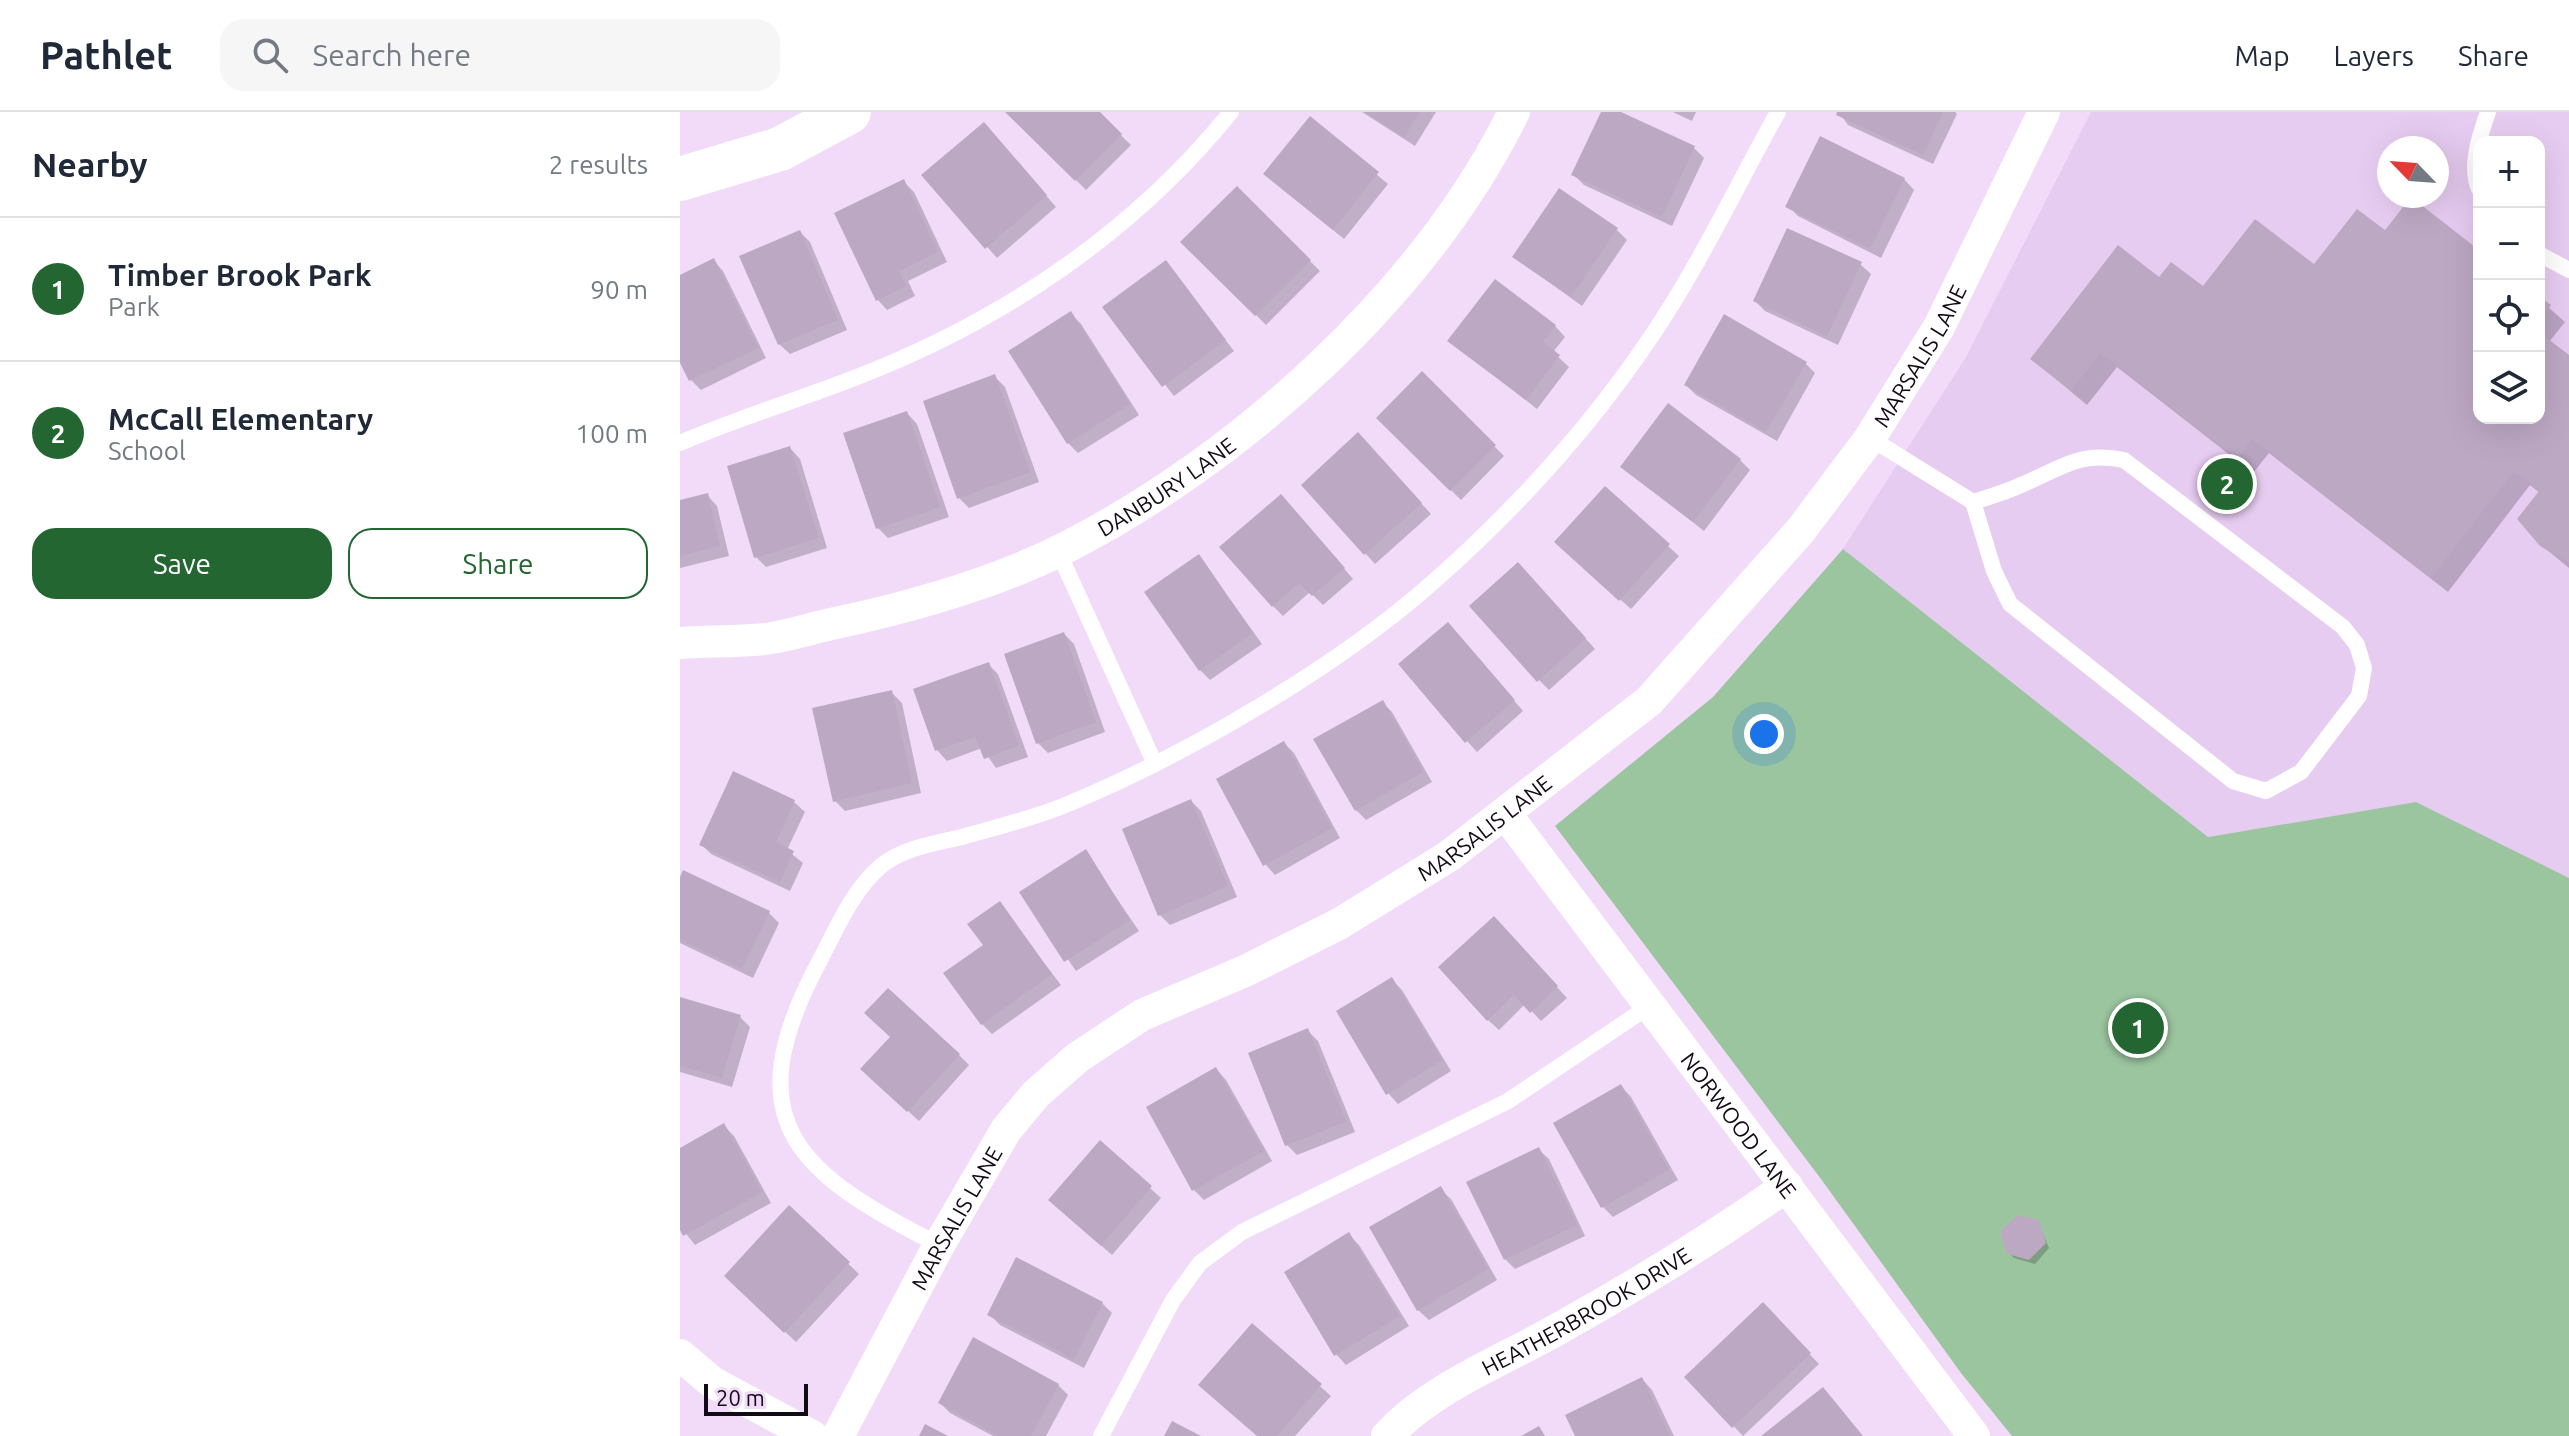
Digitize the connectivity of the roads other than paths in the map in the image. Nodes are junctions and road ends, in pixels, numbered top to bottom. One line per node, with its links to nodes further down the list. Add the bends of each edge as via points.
1 (849, 112): 8 (street, via 780,149)
2 (1231, 112): 12 (lane, via 1202,147 1099,242 1029,293 858,377)
3 (1514, 112): 14 (street, DANBURY LANE, via 1449,220 1321,366 1241,434 1170,484)
4 (1778, 112): 16 (lane, via 1671,307 1586,426 1505,513 1429,585 1317,669)
5 (2044, 112): 11 (street, MARSALIS LANE, via 1939,327)
6 (2488, 112): 7 (lane)
7 (2479, 136)
8 (680, 179)
9 (2545, 257): 10 (lane)
10 (2569, 270)
11 (1870, 438): 13 (lane); 17 (street, MARSALIS LANE, via 1801,530 1649,701)
12 (680, 443)
13 (1973, 502): 13 (lane, via 2010,604 2233,781 2266,791 2301,772 2359,696 2364,668 2357,645 2343,627 2124,460 2100,455 2068,461)
14 (1058, 551): 15 (street, DANBURY LANE, via 919,605 767,639); 16 (lane)
15 (680, 643)
16 (1155, 764): 20 (lane, via 1065,806 915,849 884,863 857,892 797,1004 783,1050 780,1093 789,1129 805,1155 842,1190)
17 (1505, 813): 18 (street, NORWOOD LANE); 20 (street, MARSALIS LANE, via 1449,856 1339,924 1142,1015 1077,1058 1006,1130)
18 (1651, 1005): 19 (street, NORWOOD LANE); 24 (lane, via 1508,1101 1242,1232 1200,1263 1173,1300)
19 (1787, 1186): 25 (street, HEATHERBROOK DRIVE, via 1626,1291 1434,1398); 26 (street, NORWOOD LANE)
20 (939, 1245): 23 (street, MARSALIS LANE)
21 (680, 1355): 22 (street, via 712,1382)
22 (812, 1436)
23 (838, 1436)
24 (1101, 1436)
25 (1387, 1436)
26 (1974, 1436)

